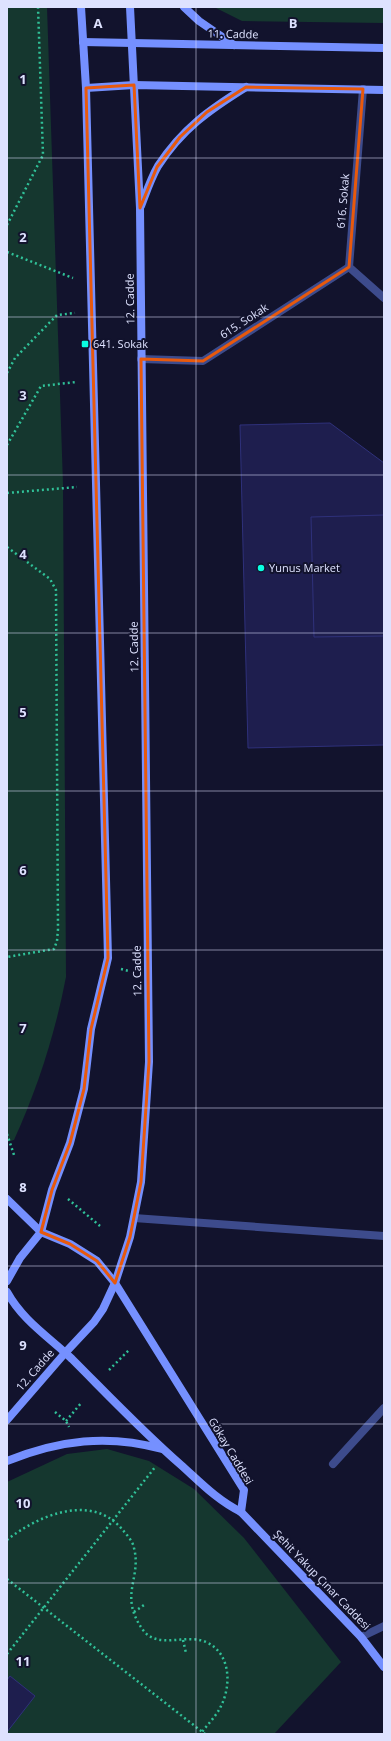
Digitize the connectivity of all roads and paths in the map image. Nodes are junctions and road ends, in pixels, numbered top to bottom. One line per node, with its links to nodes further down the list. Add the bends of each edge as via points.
1 (38, 7): 15 (path, via 43,156)
2 (81, 7): 5 (main road)
3 (130, 7): 6 (main road, 12. Cadde)
4 (184, 7): 7 (main road, via 199,21)
5 (83, 42): 6 (main road, 11. Cadde); 11 (main road)
6 (131, 44): 7 (main road, 11. Cadde); 9 (main road, 12. Cadde)
7 (234, 45): 8 (main road, 11. Cadde)
8 (384, 48)
9 (134, 85): 10 (main road); 11 (main road); 14 (main road, 12. Cadde)
10 (246, 87): 12 (main road); 14 (main road, via 207,112 180,137 157,167)
11 (86, 88): 20 (main road)
12 (363, 89): 13 (main road); 17 (street, 616. Sokak)
13 (384, 90)
14 (140, 208): 21 (main road, 12. Cadde)
15 (7, 225)
16 (7, 252): 18 (path)
17 (349, 267): 19 (street); 21 (street, 615. Sokak, via 203,361)
18 (76, 279)
19 (384, 298)
20 (92, 312): 22 (path, via 57,315 15,358); 37 (main road, via 108,958 91,1029 84,1089 70,1143 52,1190)
21 (141, 359): 35 (main road, 12. Cadde, via 149,1062 141,1182)
22 (7, 373)
23 (77, 382): 24 (path, via 41,386)
24 (7, 445)
25 (77, 487): 26 (path)
26 (7, 493)
27 (7, 547): 28 (path, via 50,579 56,590 58,913 58,941 54,949)
28 (7, 956)
29 (121, 969): 30 (path)
30 (129, 971)
31 (7, 1134): 32 (path)
32 (14, 1155)
33 (7, 1199): 37 (main road)
34 (68, 1199): 36 (path)
35 (134, 1218): 38 (street); 40 (main road, 12. Cadde)
36 (100, 1226)
37 (41, 1232): 39 (main road, via 20,1258); 40 (main road, Gökay Caddesi, via 70,1244 92,1258)
38 (384, 1236)
39 (7, 1281)
40 (115, 1283): 43 (main road, 12. Cadde, via 94,1322); 55 (main road, Gökay Caddesi, via 244,1490)
41 (7, 1292): 43 (main road, via 25,1318)
42 (129, 1350): 44 (path)
43 (65, 1352): 48 (main road, 12. Cadde); 51 (main road)
44 (109, 1370)
45 (82, 1402): 49 (path)
46 (384, 1408): 54 (street)
47 (55, 1412): 49 (path)
48 (7, 1420)
49 (66, 1421): 50 (path)
50 (70, 1430)
51 (163, 1449): 53 (main road, via 144,1444 82,1440 47,1447); 55 (main road, via 222,1502)
52 (160, 1460): 56 (path)
53 (7, 1461)
54 (333, 1464)
55 (241, 1512): 63 (main road, Şehit Yakup Çınar Caddesi)
56 (113, 1520): 57 (path, via 96,1512 59,1512 34,1521); 60 (path); 61 (path, via 134,1546 137,1560 131,1592)
57 (7, 1540)
58 (7, 1579): 60 (path)
59 (144, 1606): 61 (path)
60 (43, 1607): 66 (path); 68 (path)
61 (134, 1612): 64 (path, via 144,1631 156,1639)
62 (384, 1626): 63 (street)
63 (362, 1637): 67 (main road, Şehit Yakup Çınar Caddesi)
64 (183, 1640): 65 (path); 68 (path, via 205,1642 218,1651 228,1667 227,1688 220,1708)
65 (186, 1652)
66 (7, 1654)
67 (384, 1667)
68 (203, 1733)

